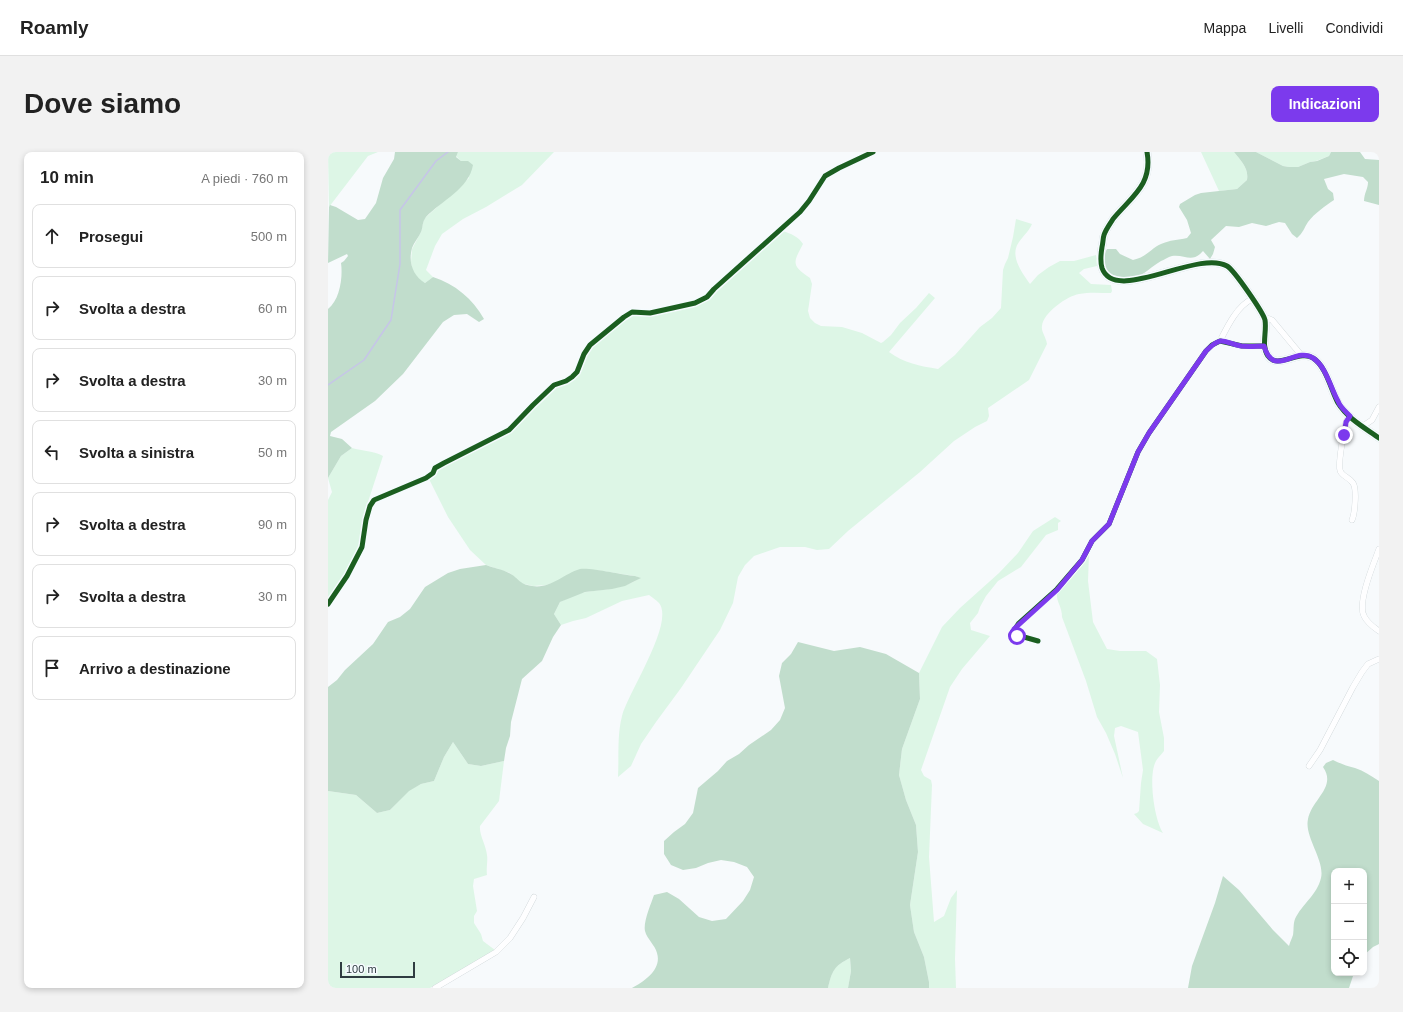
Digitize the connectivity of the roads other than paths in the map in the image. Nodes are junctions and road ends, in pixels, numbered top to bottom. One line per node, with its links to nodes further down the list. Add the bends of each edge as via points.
1 (873, 152): 14 (street, via 825,176 800,212 707,297 672,309 650,313 632,312 590,345 572,377 554,385 509,430 435,468 433,474 426,478 374,500 366,520 362,547)
2 (1147, 152): 3 (street, via 1145,180 1104,234 1101,262 1105,274 1117,281 1128,281 1179,268 1220,263 1230,269)
3 (1252, 299): 4 (street); 5 (street, via 1241,307)
4 (1264, 317): 6 (street); 7 (street, via 1272,320)
5 (1220, 340): 6 (street, via 1242,346); 16 (street, via 1206,351 1149,433 1138,452 1109,524 1092,541 1082,560 1057,590 1019,623 1011,635)
6 (1264, 346): 7 (street, via 1268,356 1277,362)
7 (1302, 356): 9 (street, via 1313,358 1320,365 1338,402)
8 (1379, 407): 10 (street, via 1372,420)
9 (1350, 416): 10 (street); 12 (street, via 1346,422 1339,468 1354,486 1356,507)
10 (1363, 426): 11 (street)
11 (1379, 438)
12 (1352, 520)
13 (1379, 549): 15 (street, via 1362,607 1365,618)
14 (328, 604)
15 (1379, 631)
16 (1038, 641)
17 (1379, 659): 18 (street, via 1368,664 1362,672)
18 (1309, 766)
19 (534, 897): 20 (street, via 510,938 496,952)
20 (435, 988)

